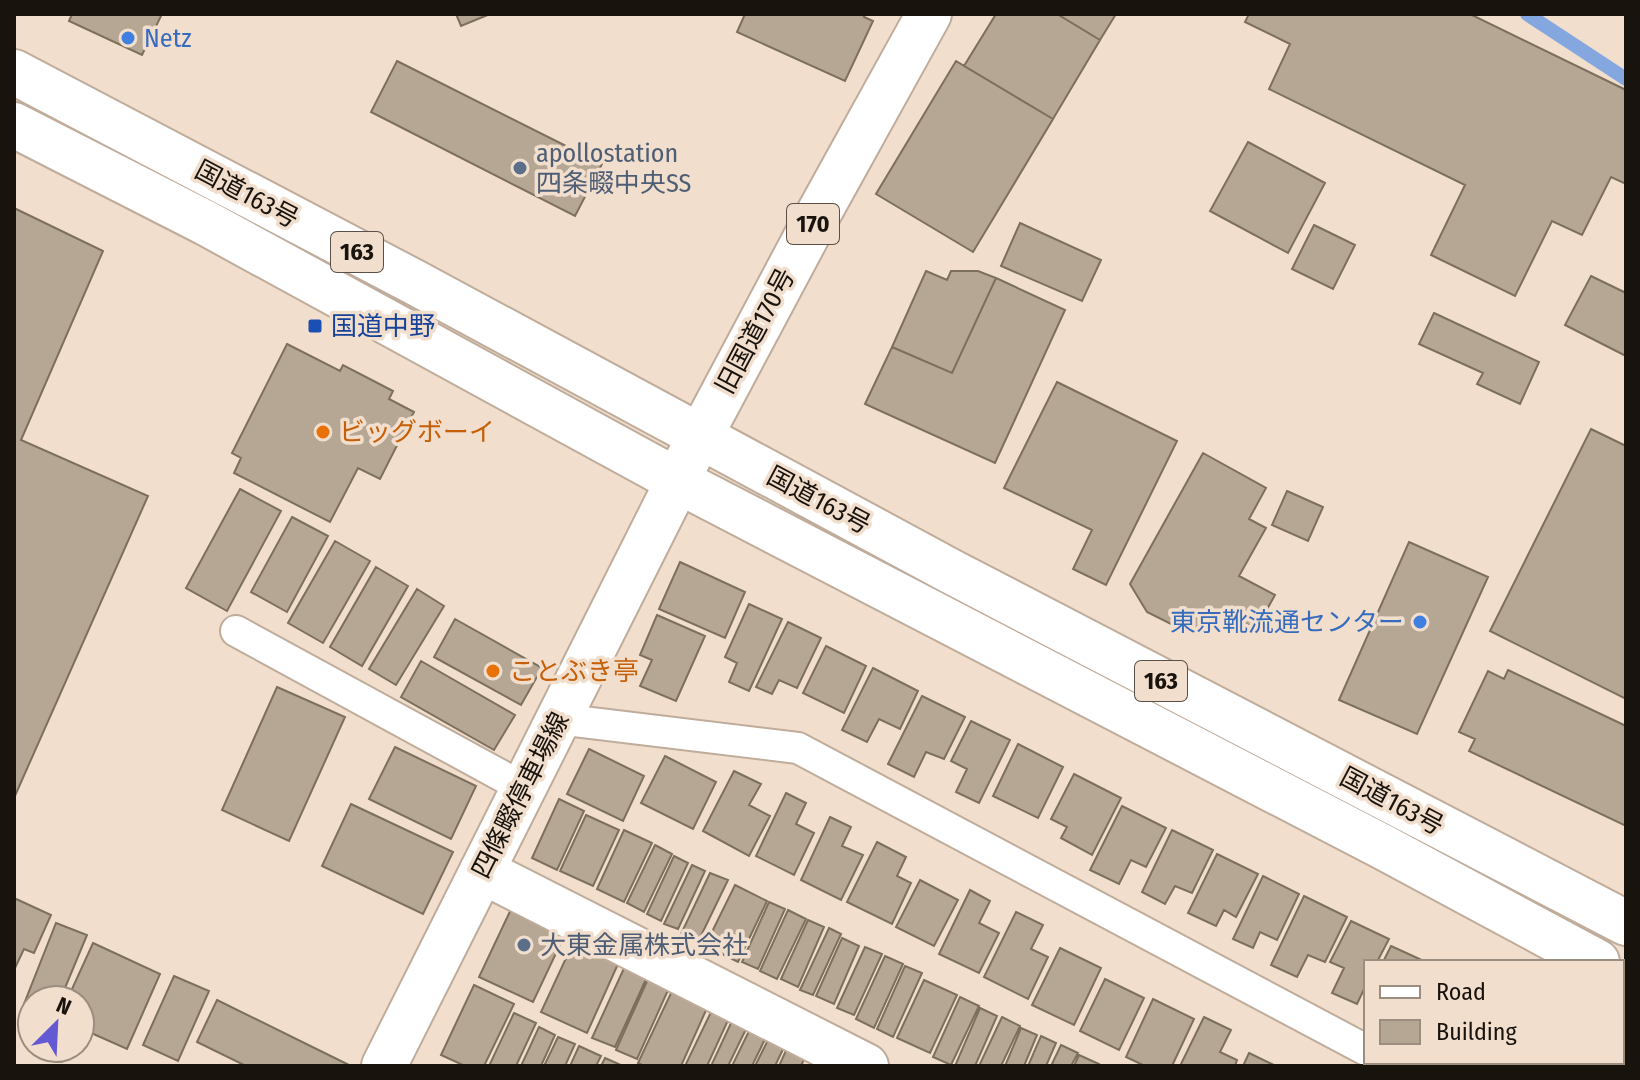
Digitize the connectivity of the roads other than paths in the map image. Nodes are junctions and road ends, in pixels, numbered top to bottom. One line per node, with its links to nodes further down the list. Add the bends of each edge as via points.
1 (929, 14): 4 (main road, 旧国道170号 / 170)
2 (14, 72): 4 (main road, 国道163号 / 163)
3 (14, 125): 5 (main road, 国道163号 / 163, via 206,223)
4 (699, 436): 5 (main road, 旧国道170号 / 170); 10 (main road, 国道163号 / 163)
5 (678, 481): 7 (main road, 四條畷停車場線); 11 (main road, 国道163号 / 163)
6 (236, 631): 8 (lane)
7 (558, 719): 8 (main road, 四條畷停車場線); 12 (lane, via 798,748)
8 (524, 788): 9 (main road, 四條畷停車場線)
9 (482, 871): 13 (main road, 四條畷停車場線); 14 (main road)
10 (1626, 923)
11 (1593, 960)
12 (1364, 1049)
13 (384, 1066)
14 (866, 1066)

